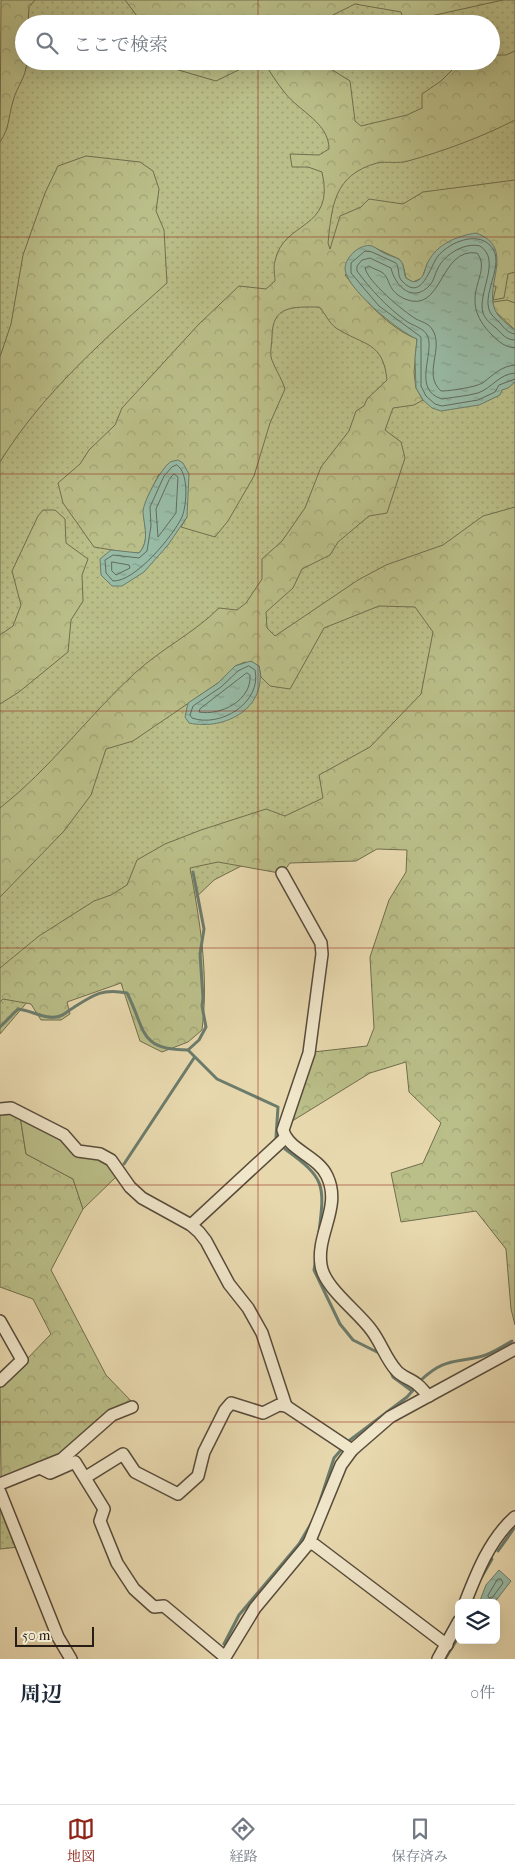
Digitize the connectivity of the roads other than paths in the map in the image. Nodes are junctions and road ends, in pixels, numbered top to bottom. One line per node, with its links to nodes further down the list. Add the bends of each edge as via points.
1 (282, 873): 3 (street, via 321,943 322,954 309,1053 283,1130)
2 (0, 1109): 4 (street, via 11,1108 64,1135 78,1150 100,1154 111,1160 130,1188 142,1198)
3 (285, 1138): 4 (street); 8 (street, via 320,1166 332,1191 333,1204 320,1260 322,1271 372,1330 396,1371)
4 (190, 1224): 9 (street, via 206,1242 228,1284 248,1308 262,1333)
5 (0, 1321): 7 (street, via 22,1360)
6 (515, 1349): 8 (street)
7 (0, 1381)
8 (429, 1396): 11 (street, via 390,1417)
9 (286, 1406): 11 (street); 13 (street, via 279,1405 263,1413 231,1403 204,1452 198,1476 178,1494 135,1472 123,1454)
10 (132, 1407): 12 (street, via 112,1415 62,1458)
11 (352, 1450): 17 (street, via 341,1465)
12 (40, 1468): 13 (street, via 50,1473 75,1462); 14 (street)
13 (86, 1477): 21 (street, via 104,1509 100,1521 117,1563 134,1588 154,1607 164,1606)
14 (0, 1484)
15 (0, 1492): 22 (street, via 58,1637)
16 (515, 1517): 18 (street, via 478,1568)
17 (309, 1543): 20 (street); 21 (street, via 255,1608)
18 (466, 1599)
19 (455, 1629): 20 (street)
20 (447, 1644): 23 (street)
21 (225, 1658)
22 (71, 1659)
23 (438, 1659)

